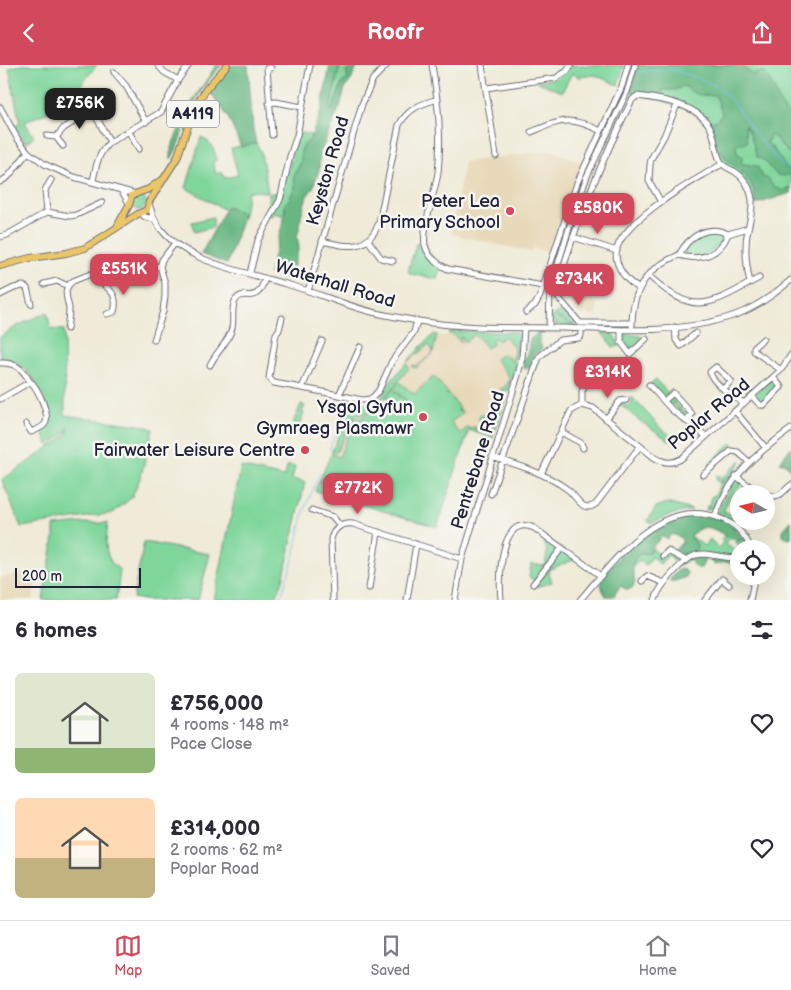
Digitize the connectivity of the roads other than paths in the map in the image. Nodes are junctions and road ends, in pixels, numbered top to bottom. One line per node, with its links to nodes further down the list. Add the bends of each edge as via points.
1 (158, 65): 13 (street)
2 (189, 65): 13 (street)
3 (227, 65): 39 (main road, A4119, via 199,100)
4 (310, 65): 21 (street)
5 (387, 65): 58 (street, Keyston Road, via 373,79 365,95)
6 (432, 65): 16 (street)
7 (482, 65): 14 (street)
8 (570, 65): 14 (street, via 556,78)
9 (628, 65): 26 (street)
10 (635, 65): 18 (street)
11 (271, 68): 17 (street, via 267,69)
12 (118, 74): 24 (street)
13 (178, 80): 24 (street, via 161,112)
14 (486, 88): 37 (street)
15 (84, 95): 23 (street)
16 (438, 99): 57 (street, via 412,109 399,125 379,223); 77 (street, via 439,153 436,187 425,234 427,250 435,261 448,269)
17 (269, 103): 21 (street); 25 (street)
18 (621, 105): 22 (street); 33 (street)
19 (677, 105): 22 (street, via 636,96); 38 (street, via 694,112 706,122 715,138); 45 (street, via 650,165 649,181)
20 (0, 107): 36 (street)
21 (302, 107): 67 (street, via 280,199 258,240)
22 (627, 108): 56 (street, via 595,179)
23 (93, 110): 30 (street, via 64,128); 32 (street)
24 (146, 122): 27 (street)
25 (273, 131)
26 (601, 131): 28 (street, via 572,120); 31 (street)
27 (129, 132): 32 (street); 35 (street)
28 (530, 132)
29 (47, 135): 30 (street)
30 (56, 137): 34 (street)
31 (597, 140): 33 (street); 63 (street, via 577,183)
32 (110, 142): 41 (street, via 99,155)
33 (603, 143): 65 (street, via 582,190)
34 (64, 146)
35 (136, 147)
36 (28, 151): 41 (street, via 58,171); 42 (street, via 8,177)
37 (496, 156)
38 (722, 164): 45 (street); 53 (street, via 740,175 749,187 753,206)
39 (170, 170): 44 (main road, A4119, via 155,185); 47 (main road, A4119)
40 (51, 180): 49 (street, via 45,190)
41 (92, 181): 43 (street)
42 (0, 182)
43 (121, 190): 44 (street); 48 (street)
44 (137, 193): 47 (main road, via 145,195); 48 (main road, A4119, via 132,195)
45 (661, 202): 60 (street, via 631,229)
46 (102, 203): 49 (street, via 76,215)
47 (149, 203): 50 (main road, A4119, via 147,210); 51 (street, Waterhall Road)
48 (129, 204): 50 (main road); 52 (main road, A4119)
49 (47, 212): 55 (street)
50 (139, 213): 51 (street, Waterhall Road); 52 (main road, A4119)
51 (154, 219): 59 (street, Waterhall Road)
52 (117, 226): 64 (main road, A4119, via 86,248)
53 (748, 228): 54 (street); 73 (street, via 746,259)
54 (728, 234): 61 (street, via 718,248 704,257); 61 (street, via 711,230 702,232 688,240)
55 (0, 237)
56 (574, 237): 60 (street); 75 (street)
57 (368, 240): 58 (street, via 350,246); 62 (street, via 381,258)
58 (322, 241): 79 (street, Keyston Road)
59 (175, 243): 66 (street); 67 (street, Waterhall Road, via 206,260)
60 (617, 251): 78 (street, via 622,274)
61 (679, 255): 69 (street)
62 (393, 261)
63 (550, 264): 65 (street); 77 (street)
64 (0, 265)
65 (557, 266): 75 (street)
66 (160, 267): 68 (street, via 123,261); 97 (street, via 165,297)
67 (250, 273): 70 (street, Waterhall Road)
68 (93, 274): 76 (street); 83 (street, via 111,289 116,314)
69 (648, 275): 73 (street, via 671,294 686,301 702,303 710,303); 78 (street)
70 (265, 278): 79 (street, Waterhall Road); 103 (street, via 257,294 238,297 234,302 230,334)
71 (759, 278): 73 (street)
72 (791, 280): 87 (street, Waterhall Road, via 765,300 737,314 717,321)
73 (750, 283)
74 (44, 284): 76 (street, via 57,281)
75 (555, 285): 86 (street, via 557,296 579,322); 89 (street, via 550,294)
76 (68, 286): 90 (street, via 65,297 70,304)
77 (543, 286): 82 (street, via 538,301)
78 (638, 288): 86 (street, via 633,302)
79 (308, 291): 85 (street, Waterhall Road, via 348,306)
80 (0, 295): 81 (street, via 23,286 27,288)
81 (31, 303)
82 (526, 312)
83 (107, 314)
84 (282, 318): 109 (street, via 269,378 274,383)
85 (417, 321): 88 (street, Waterhall Road, via 466,327); 111 (street, via 414,332 392,361 374,396 362,400)
86 (632, 323): 93 (street)
87 (675, 327): 93 (street, Waterhall Road); 94 (street, via 676,339 682,346)
88 (524, 328): 89 (street, Waterhall Road); 128 (street, Pentrebane Road, via 518,375)
89 (549, 328): 91 (street, Waterhall Road)
90 (67, 329)
91 (581, 329): 92 (street, Waterhall Road); 129 (street, via 579,338 560,340 538,357)
92 (621, 330): 93 (street, Waterhall Road); 95 (street, via 621,342 630,354)
93 (632, 330)
94 (696, 333)
95 (646, 339)
96 (763, 339): 104 (street, via 754,351)
97 (154, 340)
98 (322, 341): 109 (street)
99 (360, 347): 111 (street)
100 (791, 355): 101 (street, Poplar Road)
101 (789, 362): 104 (street, Poplar Road)
102 (0, 363): 107 (street, via 16,366)
103 (210, 365)
104 (781, 370): 106 (street, Poplar Road)
105 (591, 377): 117 (street, via 582,391)
106 (773, 377): 112 (street, Poplar Road); 112 (street, via 781,387 764,405)
107 (31, 383): 113 (street); 121 (street, via 40,395 47,422 31,432)
108 (650, 385): 115 (street)
109 (302, 388): 111 (street)
110 (724, 388): 116 (street)
111 (339, 395)
112 (752, 396): 116 (street, Poplar Road)
113 (0, 399)
114 (626, 400): 119 (street, via 620,401)
115 (664, 401): 120 (street); 120 (street, via 673,393 692,415)
116 (744, 403): 118 (street, Poplar Road)
117 (582, 405): 119 (street, Poplar Road, via 593,408); 123 (street, via 571,411)
118 (735, 411): 124 (street, Poplar Road); 126 (street)
119 (606, 419): 125 (street, Poplar Road)
120 (686, 421): 124 (street)
121 (26, 424)
122 (791, 429): 126 (street)
123 (561, 432): 127 (street, via 581,443); 131 (street)
124 (706, 437): 125 (street, Poplar Road, via 675,462 662,462)
125 (640, 446): 131 (street, via 592,507 580,504 566,488)
126 (765, 447): 130 (street)
127 (583, 448)
128 (492, 457): 129 (street); 145 (street, Pentrebane Road)
129 (503, 460): 131 (street); 135 (street)
130 (748, 462): 132 (street, via 738,452 731,451); 133 (street)
131 (541, 474)
132 (703, 475)
133 (736, 477): 134 (street, via 775,496); 137 (street)
134 (791, 485)
135 (491, 494)
136 (312, 510): 138 (street, via 333,517)
137 (715, 517): 140 (street, via 741,531); 147 (street, via 688,514 662,522 636,539)
138 (340, 526): 139 (street, via 347,523); 154 (street, via 330,542)
139 (378, 532): 141 (street); 153 (street)
140 (746, 540)
141 (416, 544): 145 (street); 155 (street)
142 (562, 548): 147 (street); 150 (street); 157 (street, via 529,526 519,527 510,533 501,561)
143 (663, 556): 146 (street, via 668,551)
144 (730, 557): 146 (street, via 707,554)
145 (462, 559): 156 (street, Pentrebane Road)
146 (686, 560): 149 (street)
147 (601, 576): 158 (street)
148 (642, 581): 149 (street, via 647,576)
149 (664, 583): 159 (street)
150 (533, 584)
151 (729, 585): 160 (street, via 722,579)
152 (753, 585): 161 (street)
153 (369, 588)
154 (333, 600)
155 (407, 600)
156 (455, 600)
157 (501, 600)
158 (580, 600)
159 (655, 600)
160 (705, 600)
161 (750, 600)

